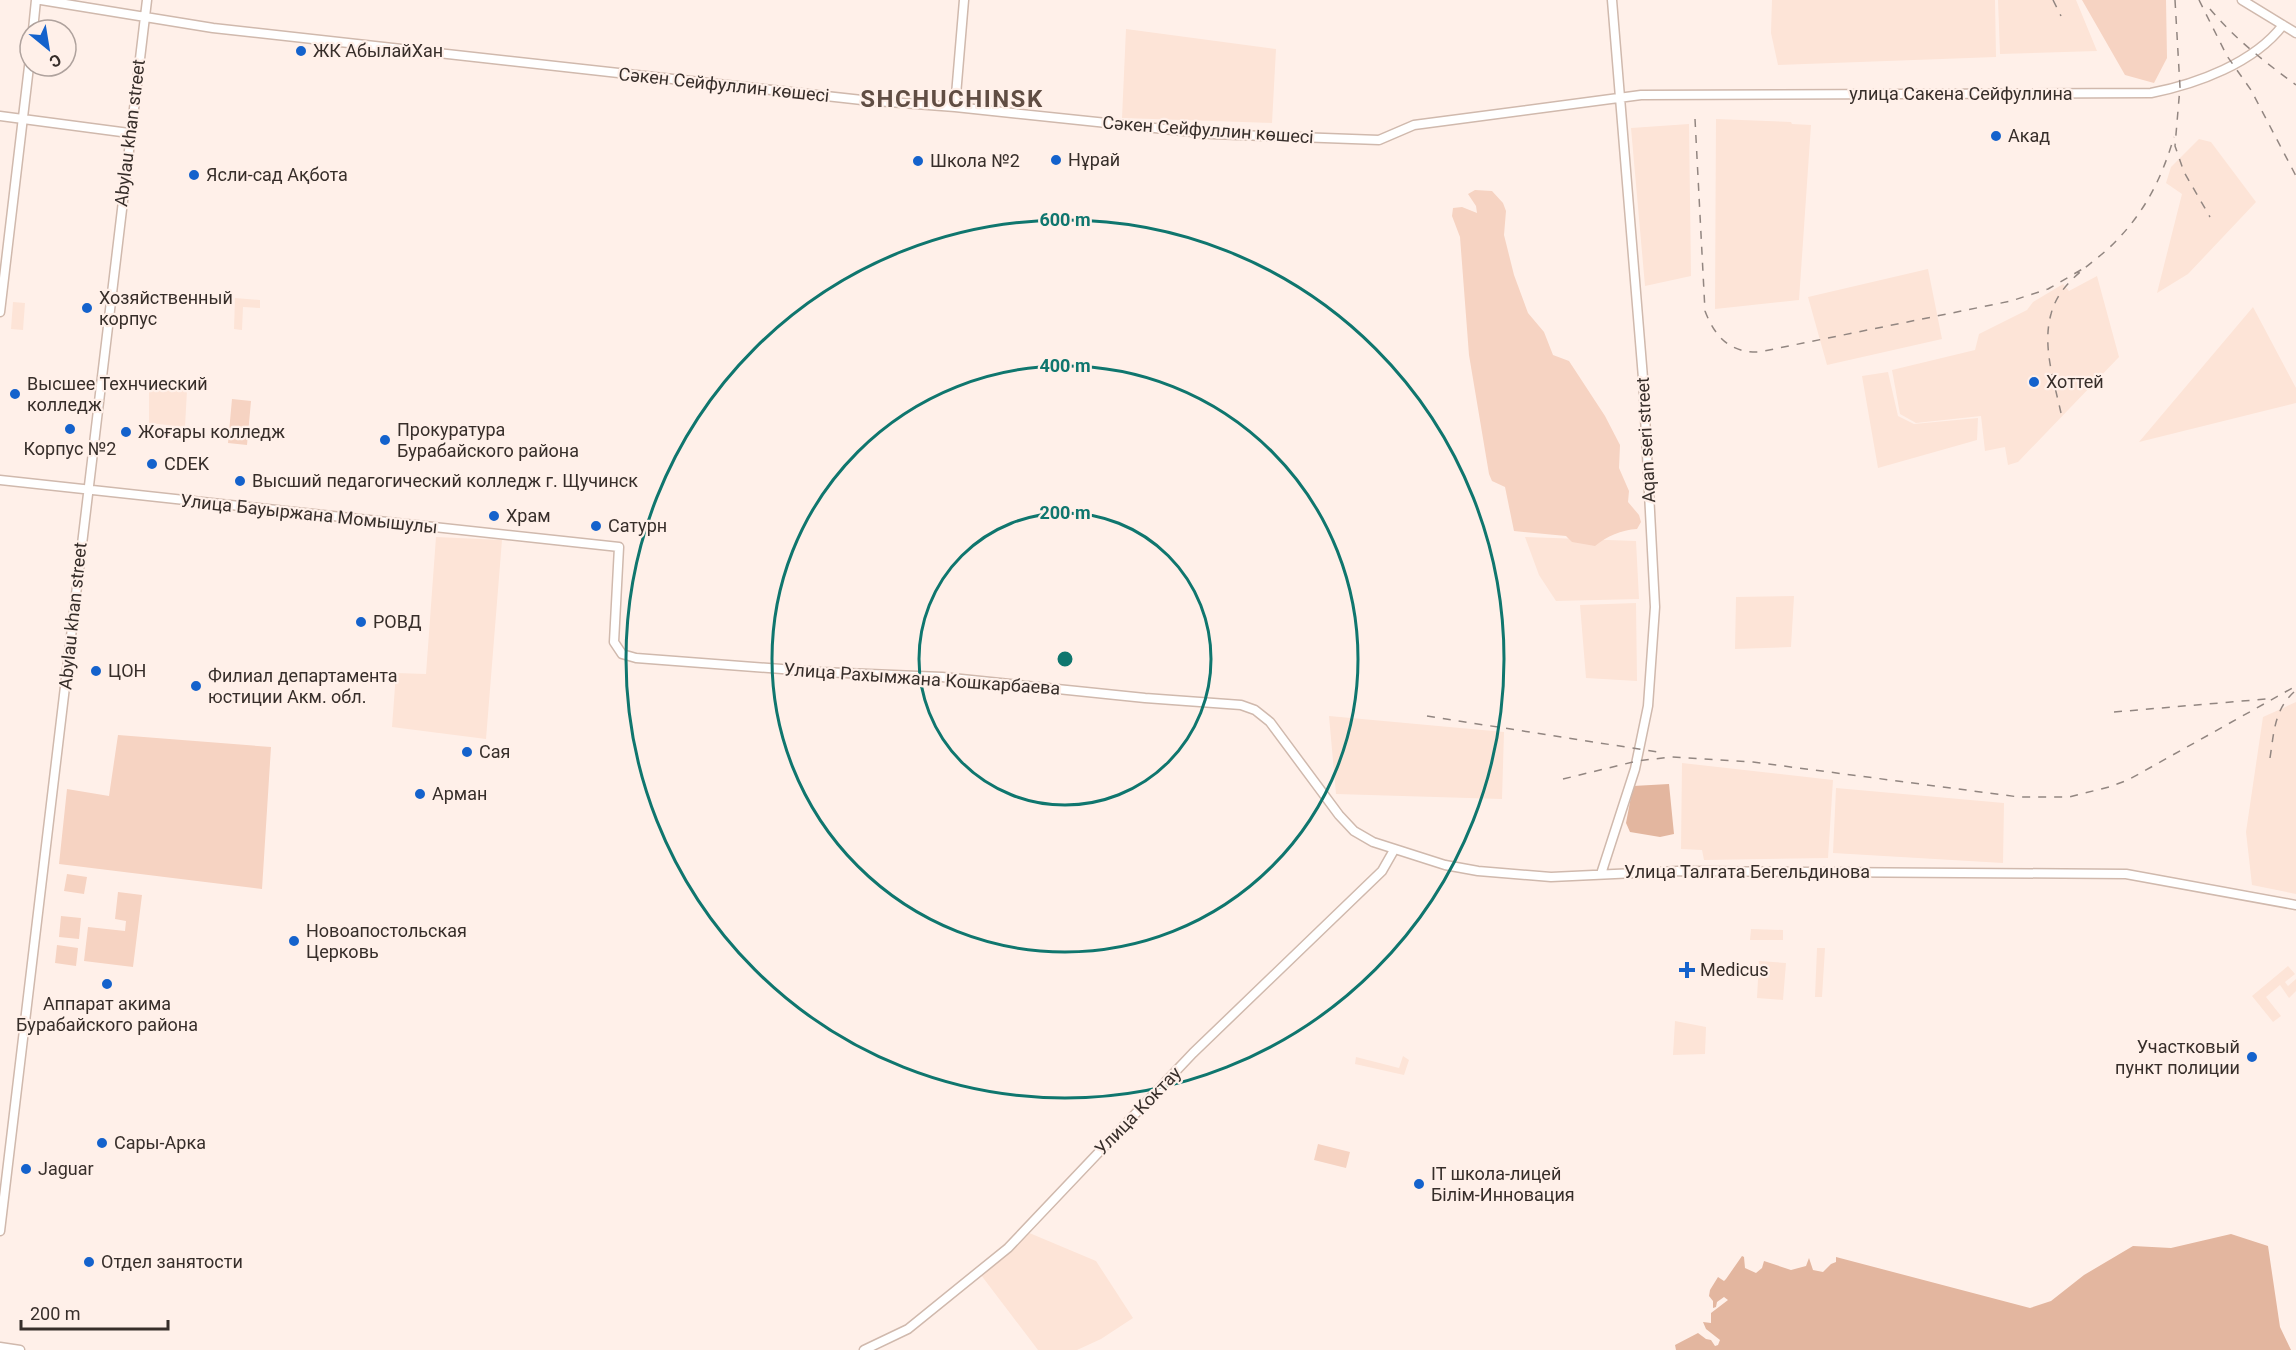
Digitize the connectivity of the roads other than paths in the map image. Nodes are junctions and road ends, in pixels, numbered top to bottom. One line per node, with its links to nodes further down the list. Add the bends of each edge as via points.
1 (36, 0): 8 (street)
2 (41, 0): 7 (street, Сәкен Сейфуллин көшесі)
3 (147, 0): 7 (street, Abylau khan street)
4 (964, 0): 13 (street)
5 (1612, 0): 12 (street, Aqan seri street)
6 (2242, 0): 9 (street)
7 (145, 16): 13 (street, Сәкен Сейфуллин көшесі, via 213,28 654,78); 16 (street, Abylau khan street)
8 (34, 18)
9 (2283, 25): 10 (street); 12 (street, улица Сакена Сейфуллина, via 2267,43 2238,62 2183,87 2151,93)
10 (2296, 33)
11 (28, 78): 15 (street)
12 (1620, 98): 13 (street, Сәкен Сейфуллин көшесі, via 1414,125 1379,140 1212,134); 23 (street, Aqan seri street, via 1643,378 1655,608 1646,716 1635,769)
13 (955, 107)
14 (0, 116): 15 (street)
15 (23, 118): 16 (street); 17 (street)
16 (129, 133): 19 (street, Abylau khan street)
17 (0, 312)
18 (0, 480): 19 (street, Улица Бауыржана Момышулы)
19 (87, 490): 20 (street, Улица Бауыржана Момышулы, via 619,547 613,636); 25 (street, Abylau khan street)
20 (619, 652): 21 (street, Улица Рахымжана Кошкарбаева, via 636,658 942,677 1241,705)
21 (1260, 714): 22 (street, Улица Талгата Бегельдинова, via 1354,831)
22 (1395, 850): 23 (street, Улица Талгата Бегельдинова, via 1478,871 1551,876); 28 (street, Улица Коктау, via 1382,871 1193,1053 1008,1248 908,1329)
23 (1601, 874): 24 (street, Улица Талгата Бегельдинова, via 2126,874)
24 (2296, 905)
25 (0, 1232)
26 (0, 1347): 27 (street)
27 (20, 1350)
28 (864, 1350)

